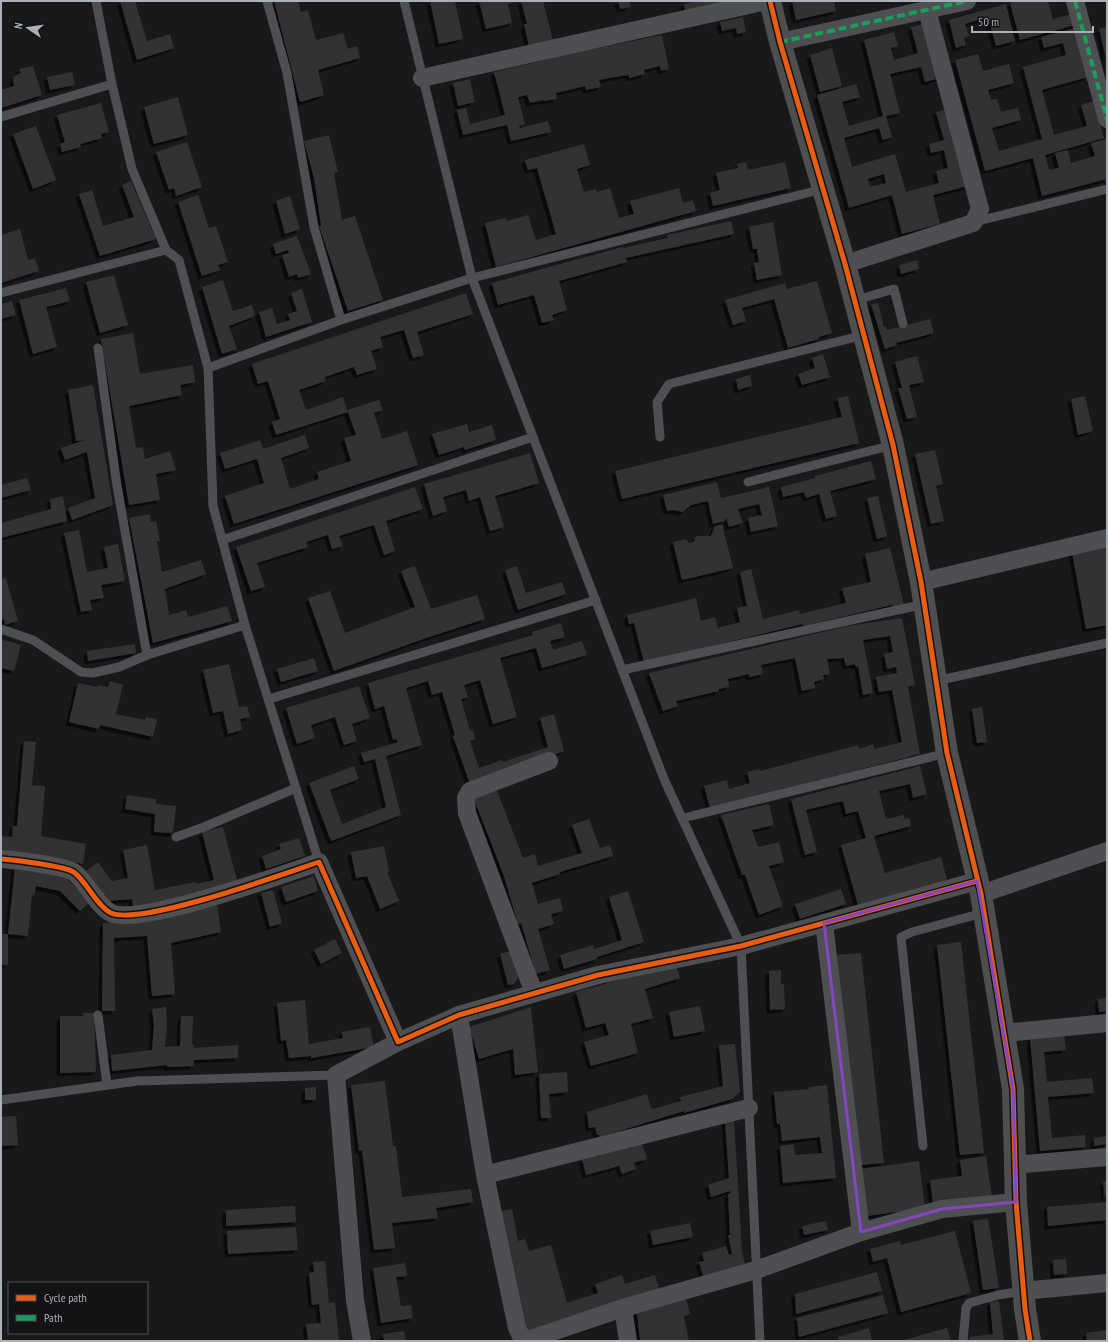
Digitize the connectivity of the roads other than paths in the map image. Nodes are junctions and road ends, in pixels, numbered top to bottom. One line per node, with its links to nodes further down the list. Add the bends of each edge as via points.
1 (96, 1): 12 (lane)
2 (267, 1): 23 (lane, via 287,73 314,227)
3 (404, 1): 11 (lane)
4 (766, 1): 11 (street)
5 (770, 1): 10 (street)
6 (968, 1): 8 (street)
7 (1075, 1): 14 (street)
8 (946, 3): 9 (street)
9 (927, 10): 10 (street); 17 (street, via 980,210)
10 (780, 42): 15 (street)
11 (422, 78): 20 (lane)
12 (112, 84): 13 (lane); 18 (lane, via 132,169)
13 (1, 117)
14 (1107, 119)
15 (823, 189): 19 (street); 20 (lane)
16 (1107, 189): 17 (lane)
17 (973, 222): 19 (street)
18 (166, 250): 21 (lane); 27 (lane, via 179,260)
19 (846, 264): 22 (street)
20 (472, 278): 23 (lane); 28 (lane)
21 (1, 293)
22 (856, 300): 24 (lane, via 894,289); 25 (street)
23 (341, 320): 27 (lane)
24 (903, 324)
25 (864, 335): 29 (lane, via 669,384 658,402); 30 (street)
26 (98, 348): 40 (lane, via 117,486)
27 (208, 368): 33 (lane, via 213,506)
28 (533, 437): 33 (lane); 35 (lane)
29 (660, 437)
30 (893, 445): 31 (lane); 34 (street)
31 (748, 482)
32 (1107, 538): 34 (street)
33 (222, 540): 37 (lane)
34 (921, 582): 36 (street)
35 (596, 600): 41 (lane); 43 (lane)
36 (925, 604): 41 (lane); 42 (street)
37 (245, 624): 40 (lane); 43 (lane)
38 (1, 629): 40 (lane, via 33,640 81,672 93,673 119,667)
39 (1107, 643): 42 (lane)
40 (147, 655)
41 (622, 670): 47 (lane, via 664,779)
42 (935, 681): 44 (street)
43 (269, 699): 46 (lane)
44 (947, 753): 47 (lane); 52 (street)
45 (549, 761): 55 (street, via 476,788 470,791 466,798 468,813)
46 (296, 788): 48 (lane); 51 (lane)
47 (683, 818): 54 (lane)
48 (176, 837)
49 (1107, 851): 52 (street)
50 (1, 858): 51 (street, via 74,872 111,913 135,916 222,895)
51 (318, 862): 60 (street)
52 (980, 896): 53 (street); 59 (street); 65 (lane, via 901,937)
53 (824, 923): 54 (street); 70 (street)
54 (741, 946): 55 (street, via 598,975); 64 (lane)
55 (534, 993): 57 (street)
56 (98, 1015): 62 (lane)
57 (459, 1015): 60 (street); 68 (street)
58 (1107, 1023): 59 (street)
59 (1004, 1033): 67 (street, via 1013,1088)
60 (398, 1042): 61 (street)
61 (336, 1075): 62 (lane, via 137,1081); 75 (street, via 355,1300)
62 (107, 1085): 63 (lane)
63 (1, 1100)
64 (749, 1108): 68 (street); 71 (lane)
65 (923, 1146)
66 (1107, 1156): 67 (street)
67 (1014, 1165): 69 (street)
68 (485, 1176): 74 (street, via 517,1328 522,1338 528,1340)
69 (1016, 1202): 70 (street, via 942,1210); 73 (street)
70 (861, 1232): 71 (street)
71 (756, 1270): 74 (street); 77 (lane)
72 (1107, 1284): 73 (street)
73 (1023, 1291): 78 (lane, via 969,1303 966,1308); 79 (street)
74 (623, 1308): 76 (street)
75 (362, 1341)
76 (628, 1341)
77 (760, 1341)
78 (963, 1341)
79 (1030, 1341)

